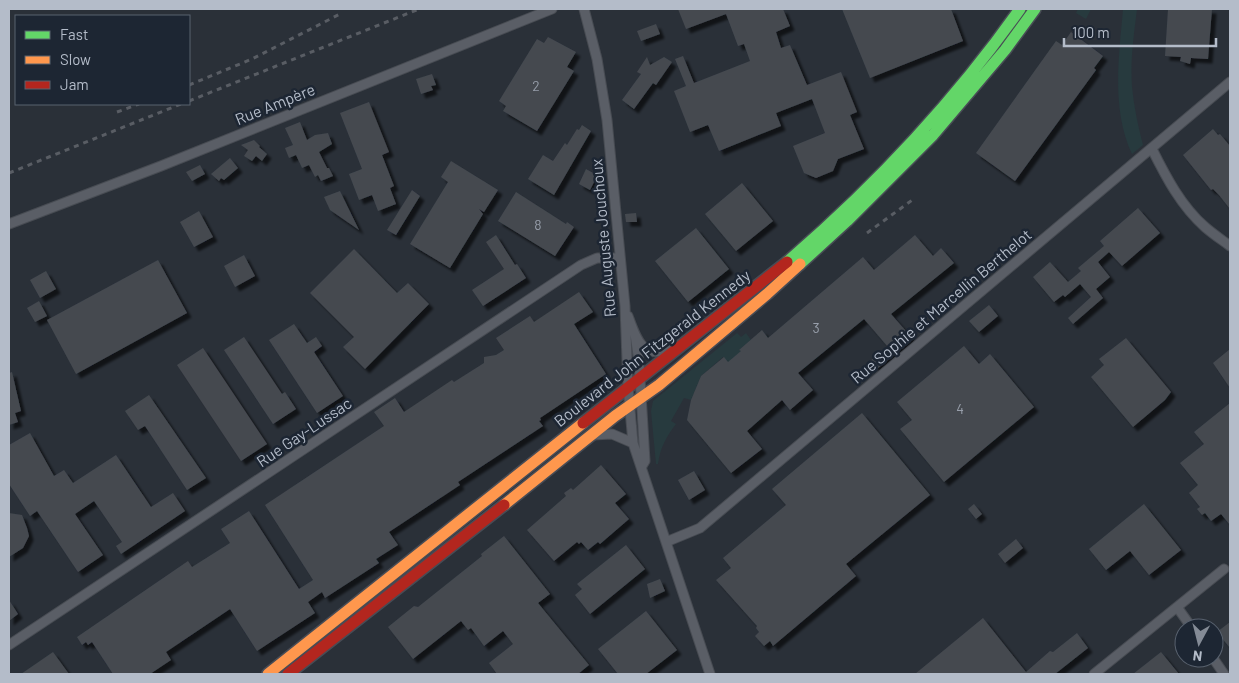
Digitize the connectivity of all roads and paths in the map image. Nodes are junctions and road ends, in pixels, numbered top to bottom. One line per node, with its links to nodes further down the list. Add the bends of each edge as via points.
1 (552, 9): 7 (street, Rue Ampère)
2 (584, 9): 9 (street, Rue Auguste Jouchoux, via 598,59 607,120)
3 (1020, 9): 12 (main road, Boulevard John Fitzgerald Kennedy, via 996,43 927,125 838,216)
4 (1035, 9): 15 (main road, Boulevard John Fitzgerald Kennedy, via 933,135 847,221 767,294)
5 (1230, 82): 6 (street, Rue Sophie et Marcellin Berthelot)
6 (1152, 149): 8 (street, via 1173,189 1190,211); 20 (street, Rue Sophie et Marcellin Berthelot, via 700,528)
7 (9, 224)
8 (1230, 246)
9 (620, 258): 10 (street, Rue Auguste Jouchoux); 24 (street, Rue Gay-Lussac, via 596,258 581,265)
10 (625, 306): 11 (street, Rue Auguste Jouchoux); 14 (street, Rue Auguste Jouchoux)
11 (634, 334): 12 (street, via 642,347 652,352); 13 (street, Rue Auguste Jouchoux)
12 (682, 346): 13 (main road, Boulevard John Fitzgerald Kennedy)
13 (640, 378): 14 (main road, Boulevard John Fitzgerald Kennedy); 15 (street, Rue Auguste Jouchoux)
14 (628, 387): 16 (street, Rue Auguste Jouchoux); 25 (main road, Boulevard John Fitzgerald Kennedy)
15 (640, 399): 16 (main road, Boulevard John Fitzgerald Kennedy); 19 (street, Rue Auguste Jouchoux)
16 (629, 406): 17 (main road, Boulevard John Fitzgerald Kennedy); 18 (street, Rue Auguste Jouchoux)
17 (593, 435): 18 (street, via 612,434); 26 (main road, Boulevard John Fitzgerald Kennedy)
18 (632, 442): 19 (street, Rue Auguste Jouchoux)
19 (642, 466): 20 (street, Rue Auguste Jouchoux)
20 (666, 542): 27 (street, Rue Auguste Jouchoux)
21 (1224, 570): 22 (street)
22 (1177, 607): 23 (street); 28 (street)
23 (1185, 618)
24 (9, 645)
25 (268, 674)
26 (288, 674)
27 (710, 674)
28 (1094, 674)

